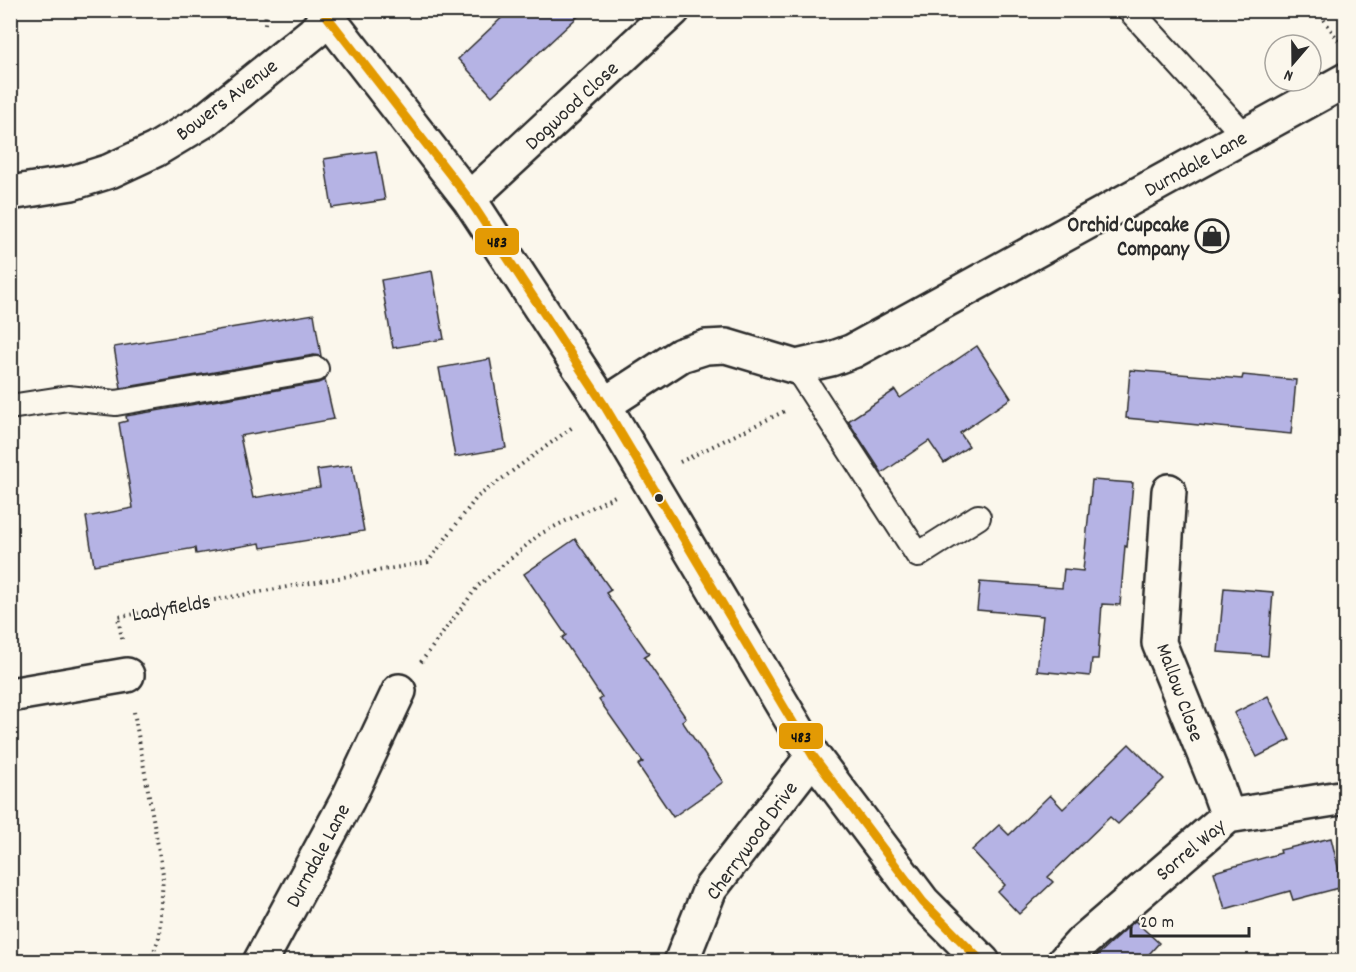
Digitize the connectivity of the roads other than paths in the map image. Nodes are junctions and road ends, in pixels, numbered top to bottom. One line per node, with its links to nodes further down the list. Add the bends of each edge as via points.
1 (673, 10): 7 (street, Dogwood Close)
2 (1130, 10): 5 (lane)
3 (325, 14): 6 (street, Bowers Avenue, via 313,33 205,120 155,150 72,183); 7 (street)
4 (1346, 80): 5 (street, Durndale Lane)
5 (1245, 136): 8 (street, Durndale Lane, via 853,351)
6 (10, 193)
7 (469, 199): 10 (street)
8 (796, 367): 10 (street, Durndale Lane, via 726,346 706,347 681,356); 13 (lane, via 918,555)
9 (316, 369): 11 (lane, via 116,403 68,398)
10 (603, 405): 17 (street)
11 (10, 407)
12 (1169, 491): 19 (street, Mallow Close, via 1159,643)
13 (978, 517)
14 (127, 675): 16 (street)
15 (399, 691): 20 (street, Durndale Lane, via 348,799)
16 (10, 695)
17 (813, 756): 21 (street, Cherrywood Drive, via 710,889); 22 (street, via 923,902)
18 (1346, 797): 19 (street, Sorrel Way)
19 (1228, 816): 23 (street, Sorrel Way)
20 (260, 962)
21 (681, 962)
22 (982, 962)
23 (1064, 962)

